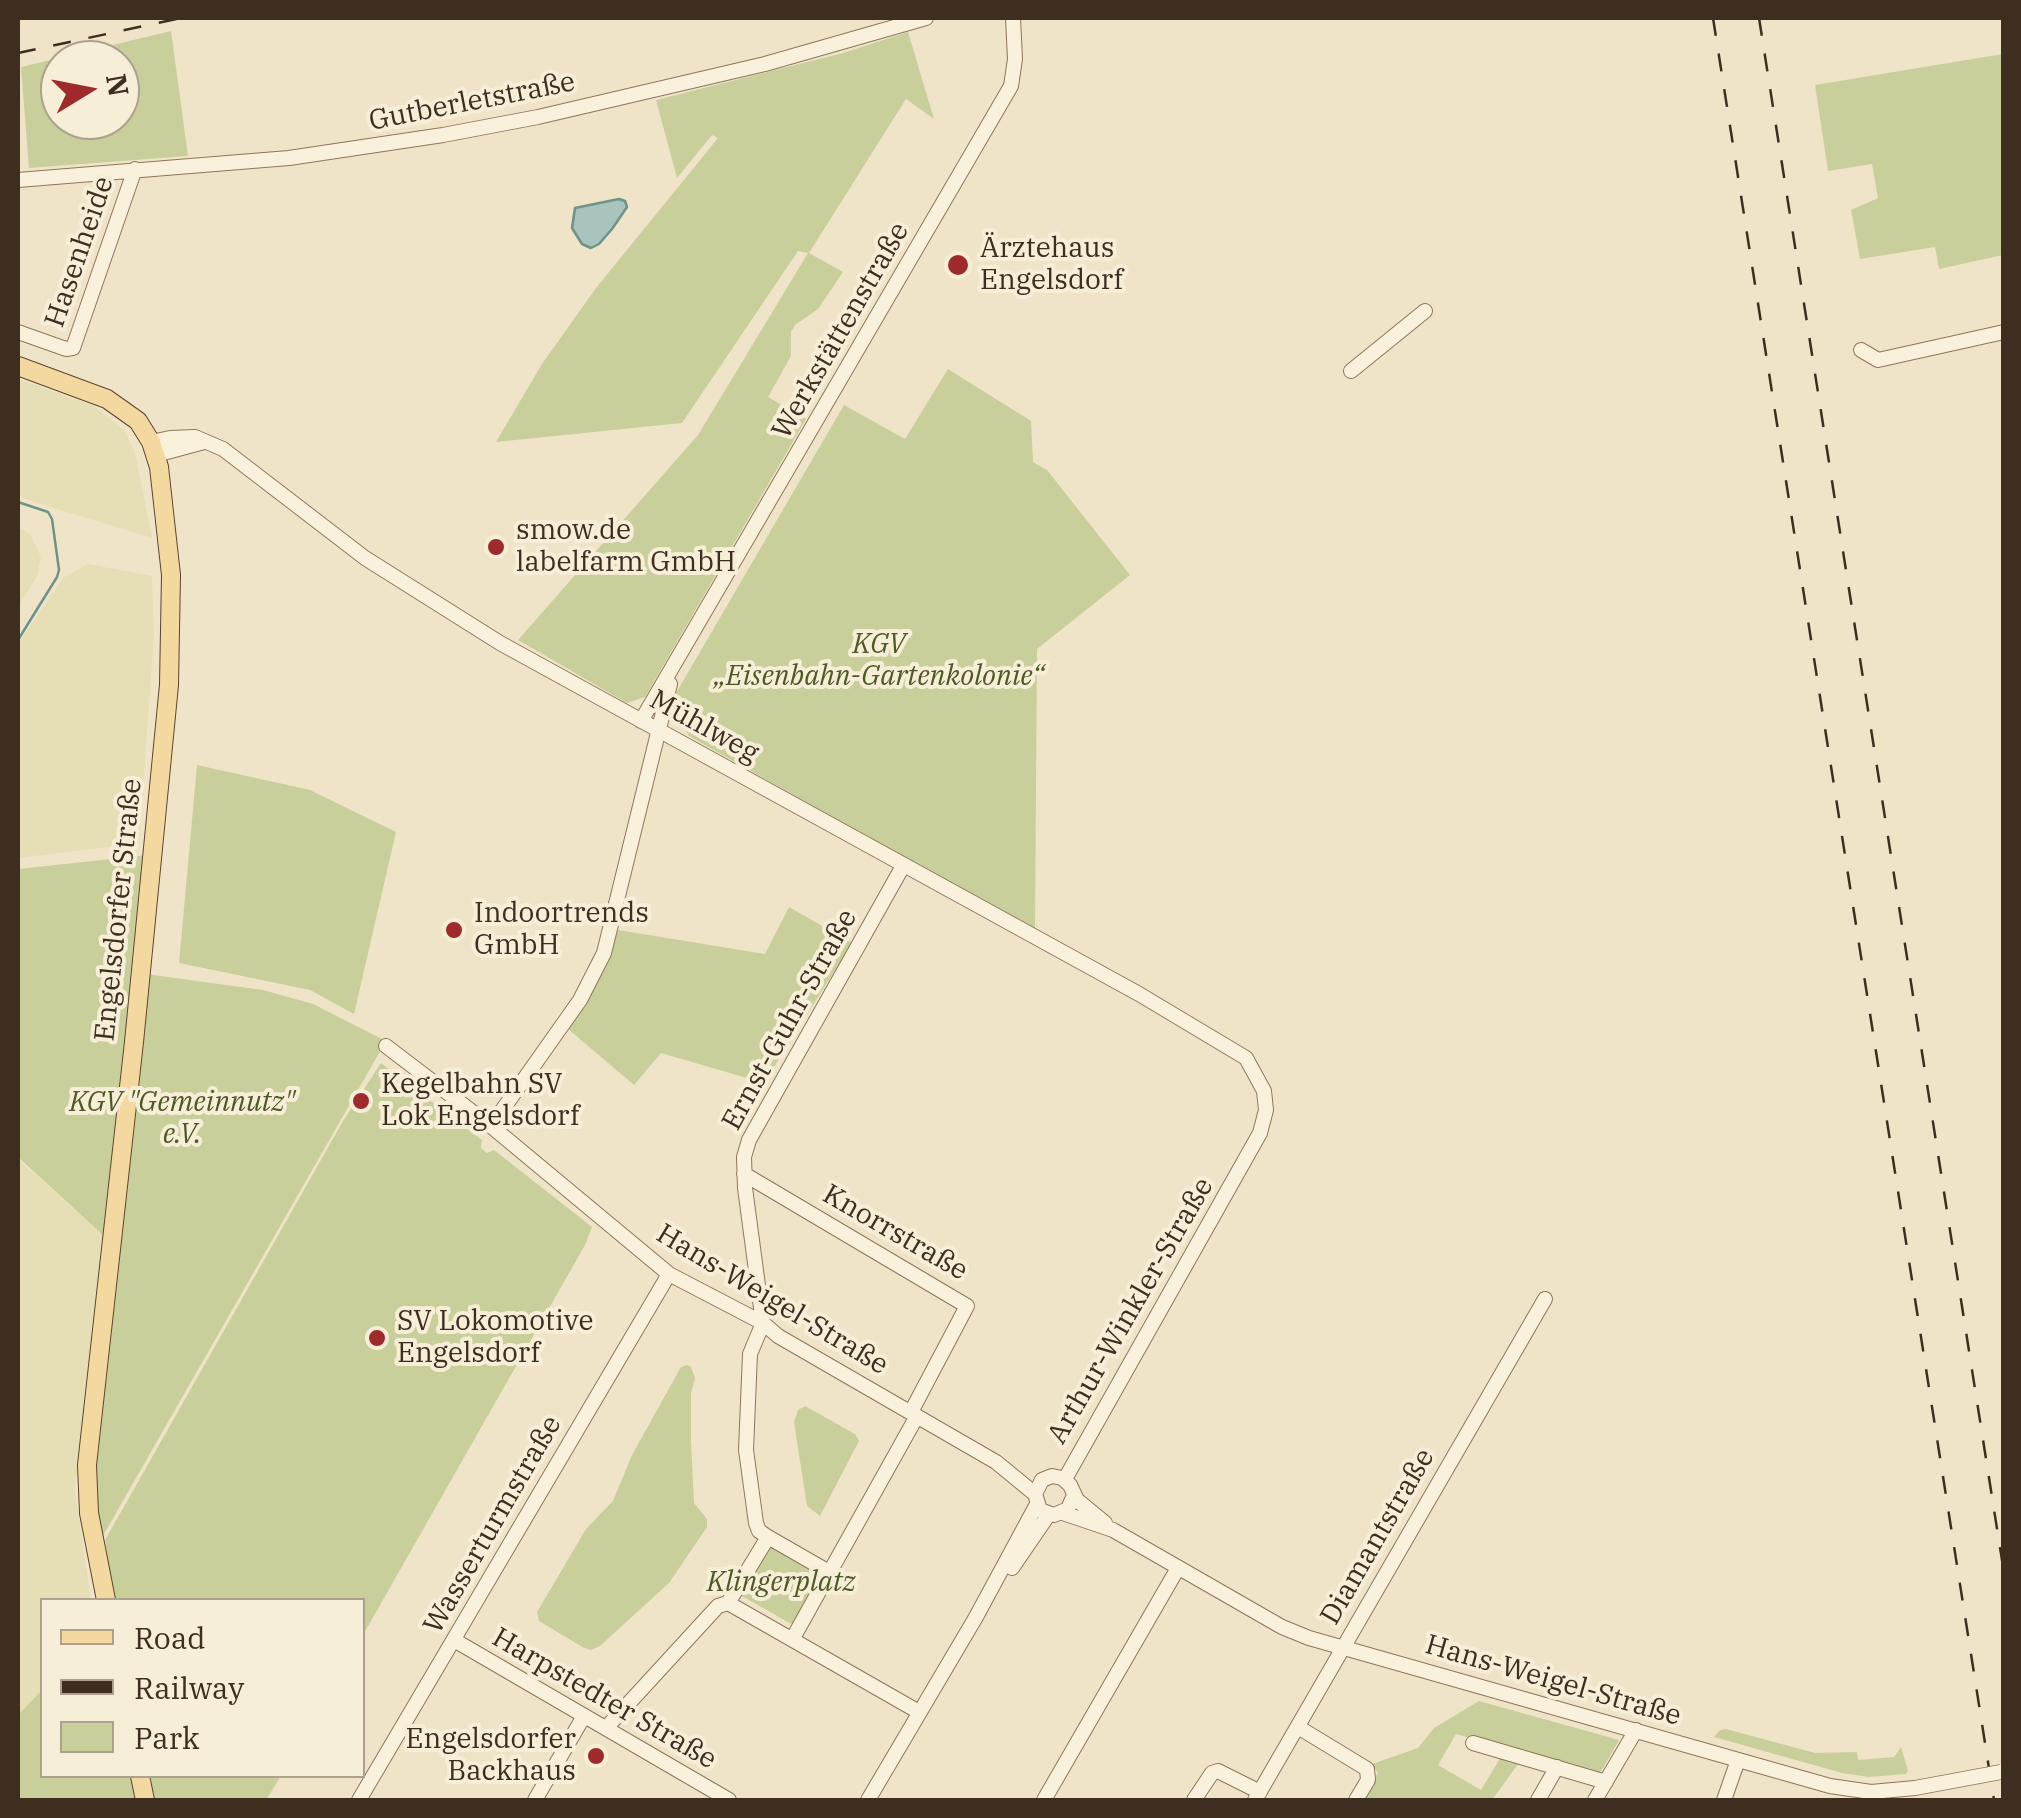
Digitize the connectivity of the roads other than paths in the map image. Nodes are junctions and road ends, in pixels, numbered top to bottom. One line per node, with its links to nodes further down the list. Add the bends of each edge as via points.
1 (926, 18): 3 (street, Gutberletstraße, via 765,64 520,120 302,157)
2 (1013, 18): 12 (street, Werkstättenstraße, via 1011,86)
3 (135, 170): 4 (street, Gutberletstraße); 6 (street, Hasenheide, via 74,345 70,350)
4 (18, 180)
5 (1425, 311): 10 (street)
6 (18, 332)
7 (2004, 332): 8 (street, via 1878,360)
8 (1861, 350)
9 (18, 366): 11 (main road, via 114,402 138,421)
10 (1351, 371)
11 (153, 449): 13 (street, Mühlweg, via 205,442 223,449 387,573); 33 (main road, Engelsdorfer Straße, via 171,575 169,685 86,1488)
12 (679, 660): 13 (street, Werkstättenstraße); 14 (street, Werkstättenstraße)
13 (642, 721): 14 (street, Mühlweg)
14 (659, 730): 15 (street, Mühlweg); 18 (street, Werkstättenstraße, via 604,953 580,1000)
15 (902, 866): 16 (street, Mühlweg); 19 (street, Ernst-Guhr-Straße, via 749,1140)
16 (1198, 1028): 26 (street, Arthur-Winkler-Straße, via 1246,1058 1264,1091 1260,1133)
17 (386, 1046): 18 (street, Hans-Weigel-Straße)
18 (491, 1126): 20 (street, Hans-Weigel-Straße)
19 (744, 1174): 22 (street, Ernst-Guhr-Straße); 23 (street, Knorrstraße, via 968,1306)
20 (669, 1274): 22 (street, Hans-Weigel-Straße); 36 (street, Wasserturmstraße)
21 (1545, 1299): 37 (street, Diamantstraße)
22 (763, 1323): 23 (street, Hans-Weigel-Straße); 30 (street, via 750,1354 746,1450 756,1522)
23 (914, 1414): 24 (street, Hans-Weigel-Straße); 32 (street)
24 (1004, 1467): 25 (street, Hans-Weigel-Straße); 28 (street, Hans-Weigel-Straße)
25 (1045, 1478): 26 (street); 28 (street, via 1038,1485)
26 (1065, 1479): 27 (street)
27 (1074, 1496): 28 (street, via 1072,1504); 29 (street, Hans-Weigel-Straße)
28 (1046, 1506): 29 (street, Hans-Weigel-Straße); 38 (street)
29 (1113, 1530): 31 (street, Hans-Weigel-Straße)
30 (768, 1536): 32 (street); 34 (street)
31 (1178, 1568): 37 (street, Hans-Weigel-Straße, via 1282,1627); 55 (street)
32 (829, 1572): 35 (street)
33 (106, 1598)
34 (728, 1603): 35 (street); 41 (street, via 718,1606)
35 (793, 1638): 38 (street)
36 (454, 1640): 39 (street, Harpstedter Straße); 51 (street, Wasserturmstraße)
37 (1343, 1648): 40 (street, Diamantstraße); 42 (street, Hans-Weigel-Straße)
38 (919, 1712): 54 (street)
39 (584, 1716): 41 (street, Harpstedter Straße); 52 (street)
40 (1298, 1726): 48 (street, Diamantstraße); 57 (street, via 1367,1768)
41 (606, 1728): 53 (street, Harpstedter Straße)
42 (1636, 1730): 44 (street, Hans-Weigel-Straße); 47 (street)
43 (1472, 1743): 45 (street)
44 (1738, 1760): 49 (street, Hans-Weigel-Straße); 50 (street)
45 (1557, 1768): 47 (street); 58 (street)
46 (2004, 1772): 49 (street, Hans-Weigel-Straße, bridge)
47 (1606, 1782): 59 (street)
48 (1257, 1796): 56 (street, via 1218,1771)
49 (1853, 1796)
50 (1730, 1798)
51 (360, 1800)
52 (535, 1800)
53 (728, 1800)
54 (868, 1800)
55 (1044, 1800)
56 (1194, 1800)
57 (1356, 1800)
58 (1538, 1800)
59 (1595, 1800)

